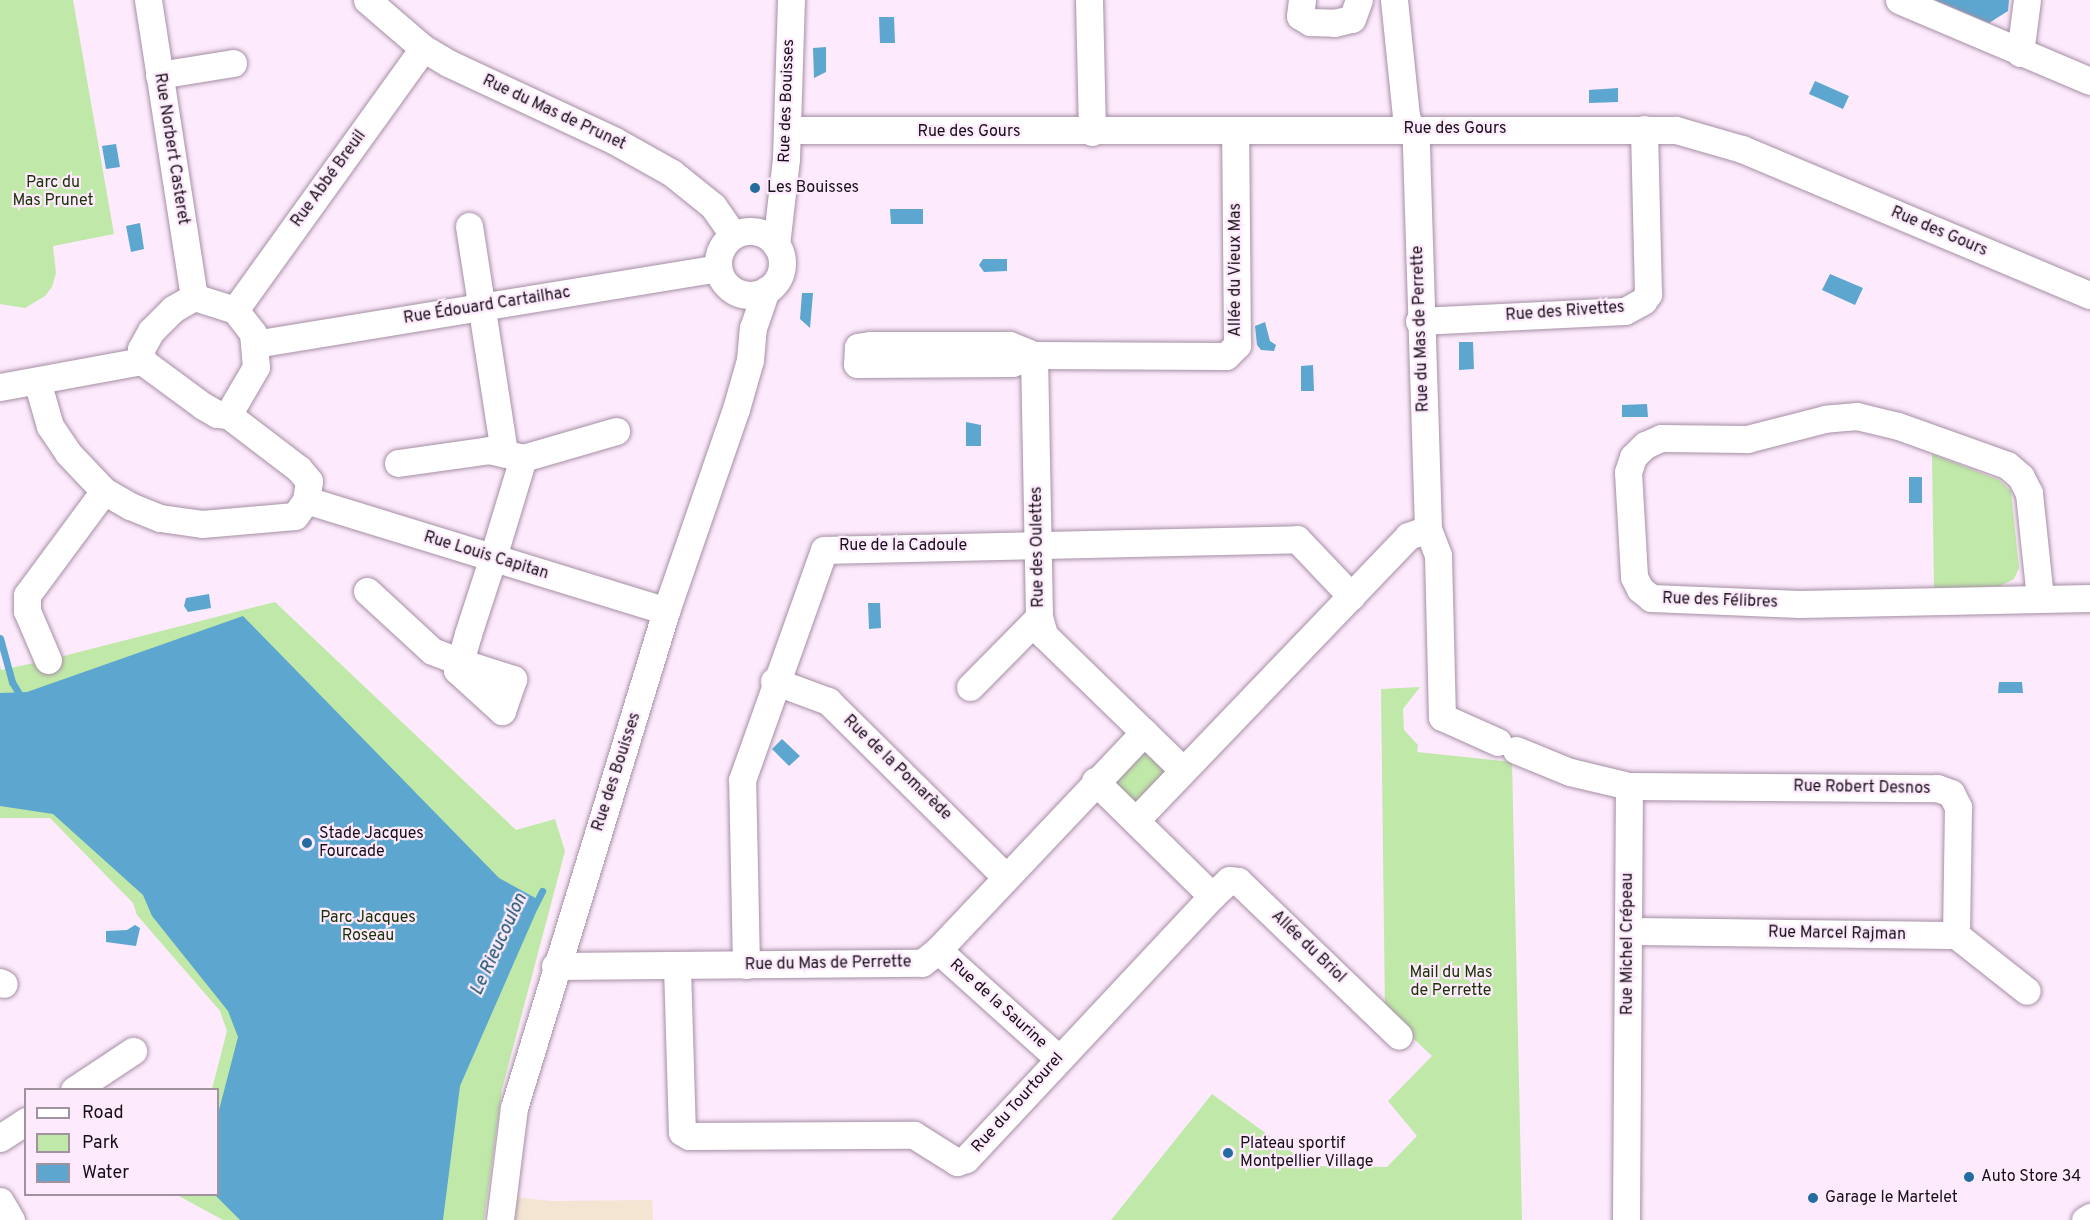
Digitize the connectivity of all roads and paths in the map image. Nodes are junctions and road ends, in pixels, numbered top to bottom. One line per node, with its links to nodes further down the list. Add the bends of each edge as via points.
1 (148, 0): 13 (street, Rue Norbert Casteret)
2 (367, 0): 10 (street, Rue du Mas de Prunet)
3 (791, 0): 17 (street, Rue des Bouisses)
4 (1089, 0): 19 (street)
5 (1302, 0): 6 (street, via 1300,16 1310,22 1334,23 1352,19)
6 (1359, 0)
7 (1394, 0): 15 (street, Rue du Mas de Perrette, via 1406,116)
8 (1899, 0): 11 (street)
9 (2027, 0): 11 (street)
10 (423, 48): 22 (street, Rue du Mas de Prunet, via 615,141 672,173); 29 (street, Rue Abbé Breuil)
11 (2020, 54): 14 (street)
12 (233, 63): 13 (street)
13 (159, 75): 27 (street, Rue Norbert Casteret)
14 (2090, 81)
15 (1411, 129): 16 (street, Rue des Gours); 18 (street, Rue des Gours); 30 (street, Rue du Mas de Perrette, via 1416,140)
16 (1644, 129): 26 (street, Rue des Gours, via 1676,130 1742,149); 30 (street, Rue des Rivettes, via 1648,294 1643,302 1625,311)
17 (787, 130): 19 (street, Rue des Gours); 20 (street, Rue des Bouisses)
18 (1235, 131): 19 (street, Rue des Gours); 33 (street, Allée du Vieux Mas, via 1237,345 1232,351 1226,356)
19 (1092, 132)
20 (780, 202): 22 (street); 23 (street, Rue des Bouisses)
21 (470, 226): 28 (street)
22 (741, 233): 23 (street, via 765,234); 24 (street, via 721,249)
23 (776, 245): 25 (street, via 781,270)
24 (725, 279): 25 (street, via 749,295); 28 (street, Rue Édouard Cartailhac); 31 (street)
25 (766, 290): 31 (street, Rue des Bouisses)
26 (2090, 295)
27 (194, 297): 29 (street); 34 (street, via 173,309 151,331 141,349)
28 (483, 306): 32 (street, Rue Édouard Cartailhac); 39 (street)
29 (235, 309): 32 (street, via 246,319)
30 (1419, 321): 43 (street, Rue du Mas de Perrette)
31 (753, 328): 50 (street, Rue des Bouisses, via 750,360 736,409)
32 (255, 344): 37 (street, via 256,367)
33 (1034, 355): 33 (street, Allée du Vieux Mas, via 1010,345 870,345 858,347 857,364 1012,363); 44 (street, Rue des Oulettes)
34 (142, 361): 35 (street); 37 (street, via 203,406 216,414)
35 (37, 381): 36 (street); 41 (street, via 50,426)
36 (0, 387)
37 (228, 415): 42 (street, via 299,469 309,481)
38 (616, 431): 39 (street)
39 (513, 455): 40 (street, via 489,450); 45 (street)
40 (398, 463)
41 (104, 490): 42 (street, via 160,518 202,524 296,516); 52 (street, via 27,595 27,611)
42 (306, 500): 45 (street, Rue Louis Capitan)
43 (1428, 529): 47 (street, via 1408,536); 58 (street, Rue du Mas de Perrette, via 1438,555 1442,717 1570,772)
44 (1038, 545): 47 (street, Rue de la Cadoule, via 1297,539); 51 (street, Rue des Oulettes); 53 (street, Rue de la Cadoule, via 829,547 824,550)
45 (493, 557): 46 (street, via 459,662 432,651); 50 (street, Rue Louis Capitan)
46 (367, 591)
47 (1351, 596): 56 (street)
48 (2040, 598): 48 (street, Rue des Félibres, via 2029,493 2021,477 2007,465 1898,426 1857,416 1825,419 1747,439 1661,438 1645,445 1633,458 1628,472 1634,577 1651,598 1798,604); 49 (street, Rue des Félibres)
49 (2090, 598)
50 (666, 611): 66 (street, Rue des Bouisses)
51 (1039, 617): 54 (street); 55 (street, Rue des Oulettes, via 1044,635)
52 (48, 660)
53 (774, 681): 60 (street, Rue de la Pomarède, via 828,701); 65 (street, Rue de la Cadoule, via 742,780)
54 (970, 687)
55 (1144, 732): 56 (street); 57 (street, Rue du Mas de Perrette)
56 (1183, 770): 59 (street)
57 (1095, 781): 59 (street); 60 (street, Rue du Mas de Perrette)
58 (1629, 786): 62 (street, Rue Michel Crépeau); 63 (street, Rue Robert Desnos, via 1937,788 1951,793 1958,807)
59 (1136, 820): 61 (street)
60 (1006, 877): 64 (street, Rue du Mas de Perrette)
61 (1212, 896): 69 (street, Allée du Briol, via 1229,880 1238,881); 71 (street, Rue du Tourtourel)
62 (1629, 931): 63 (street, Rue Marcel Rajman); 79 (street, Rue Michel Crépeau)
63 (1956, 935): 68 (street)
64 (938, 950): 65 (street, Rue du Mas de Perrette, via 922,963); 71 (street, Rue de la Saurine)
65 (746, 965): 67 (street, Rue du Mas de Perrette)
66 (555, 966): 67 (street, Rue du Mas de Perrette); 78 (street, Rue des Bouisses, via 514,1108)
67 (677, 966): 71 (street, Rue du Tourtourel, via 682,1132 689,1136 914,1135 957,1162 966,1159)
68 (2026, 991)
69 (1399, 1036)
70 (133, 1051): 72 (street)
71 (1058, 1058)
72 (76, 1088)
73 (24, 1123): 74 (street)
74 (0, 1138)
75 (0, 1201): 77 (street)
76 (2090, 1217): 80 (street)
77 (11, 1220)
78 (500, 1220)
79 (1626, 1220)
80 (2085, 1220)

